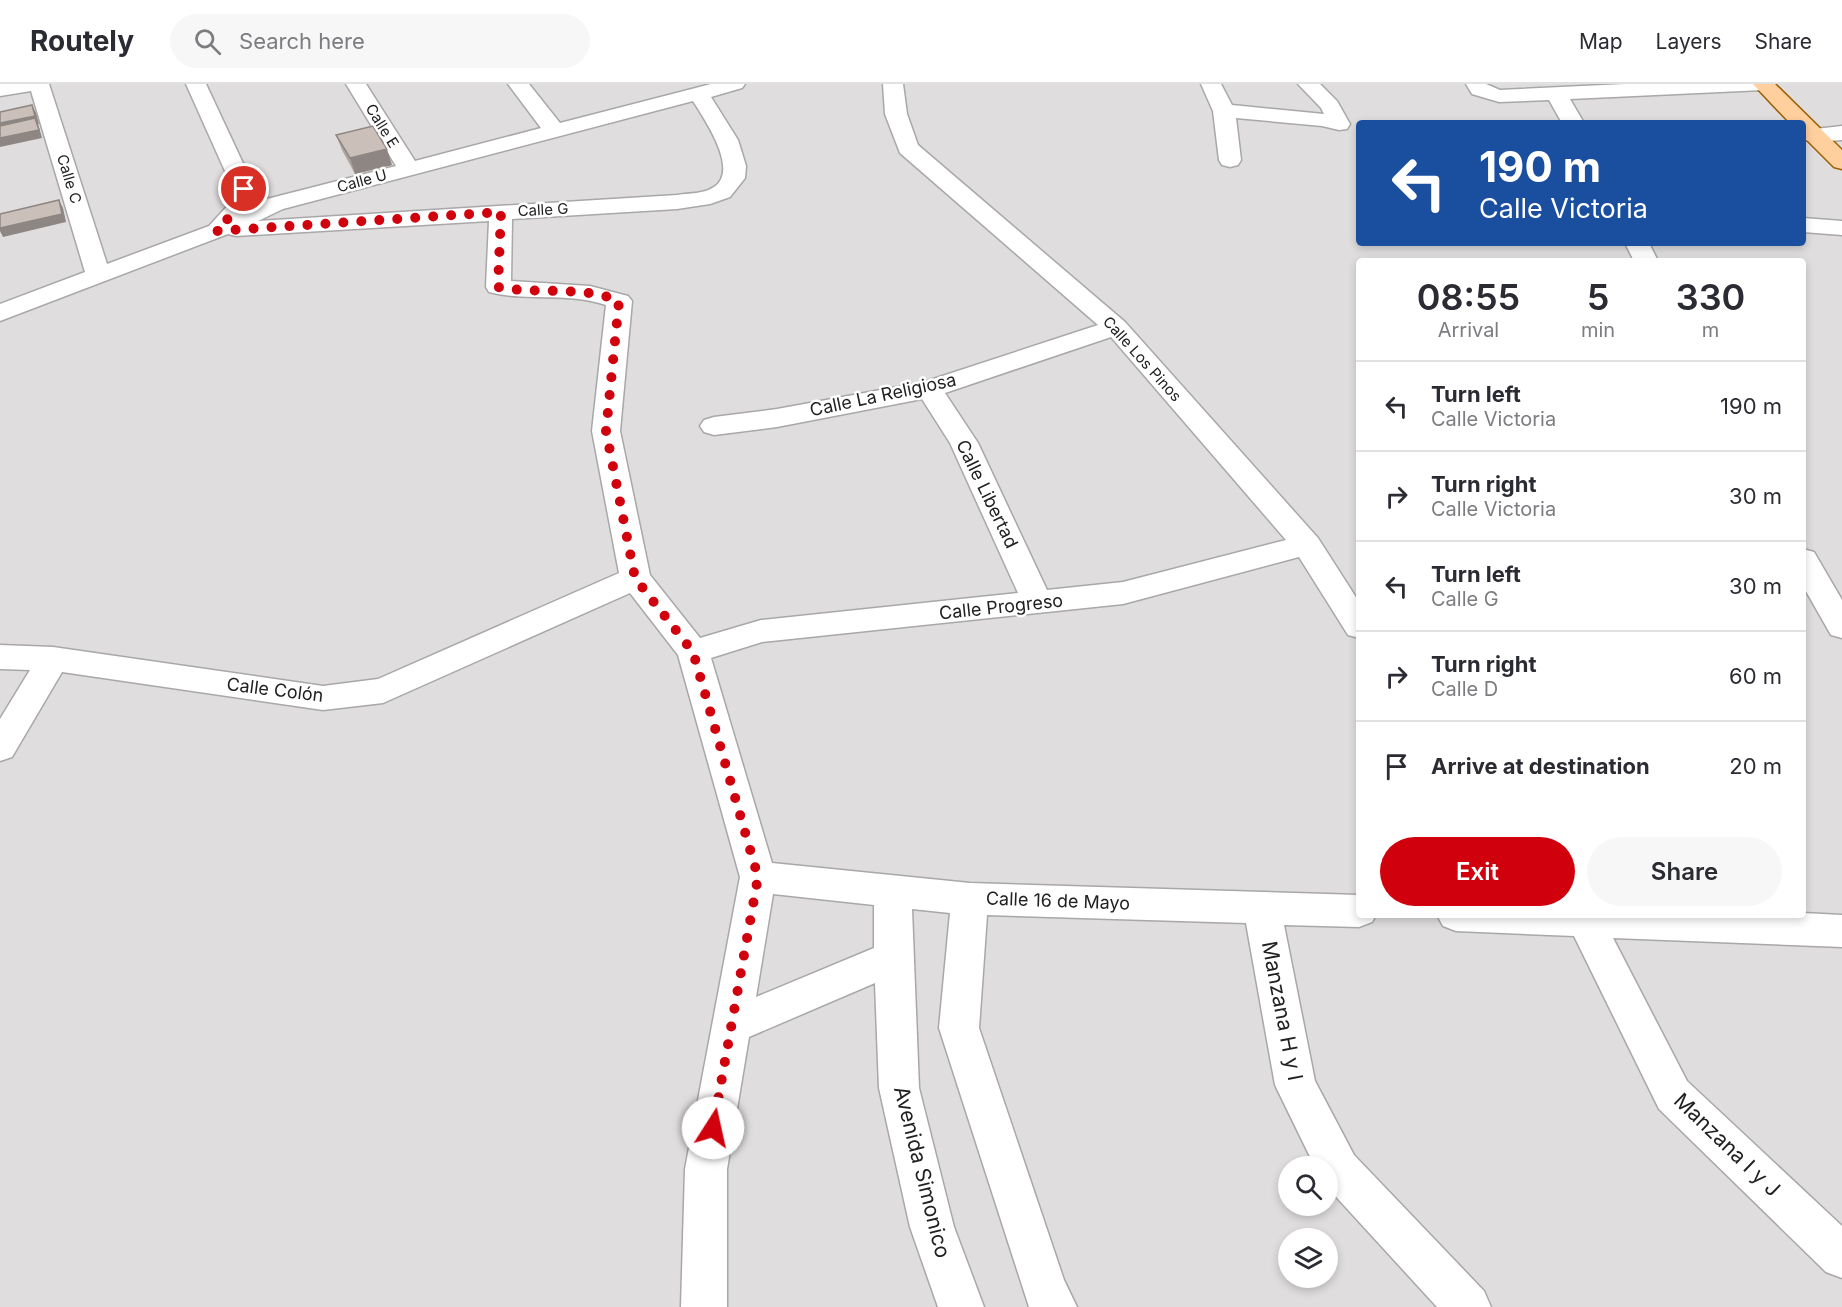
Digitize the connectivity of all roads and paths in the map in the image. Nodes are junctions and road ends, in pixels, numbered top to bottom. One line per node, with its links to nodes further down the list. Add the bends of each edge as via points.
1 (33, 84): 12 (street)
2 (39, 84): 29 (street, Calle C)
3 (196, 84): 28 (street, via 244,189 241,205)
4 (356, 84): 24 (street, Calle E)
5 (518, 84): 20 (street)
6 (735, 84): 13 (street, Calle U)
7 (892, 84): 31 (street, Calle Los Pinos, via 896,114 908,148)
8 (1211, 84): 15 (street)
9 (1308, 84): 18 (street)
10 (1476, 84): 14 (street, via 1479,90 1499,96)
11 (1763, 84): 14 (street); 17 (main road)
12 (0, 90)
13 (681, 93): 20 (street, Calle U); 25 (street, Calle G, via 730,144 734,170 728,188 712,196 677,202)
14 (1556, 94): 16 (street)
15 (1224, 111): 18 (street, via 1322,120); 22 (street)
16 (1571, 120)
17 (1799, 120)
18 (1349, 127)
19 (1806, 127): 21 (street); 23 (main road)
20 (555, 131): 24 (street, Calle U)
21 (1842, 133)
22 (1230, 160)
23 (1842, 162)
24 (409, 168): 28 (street, Calle U, via 275,204)
25 (501, 212): 28 (street, Calle G); 36 (street, via 498,287 604,295 619,301 606,431)
26 (1806, 225): 27 (street)
27 (1842, 228)
28 (216, 231): 29 (street, Calle U)
29 (98, 274): 30 (street, Calle U)
30 (0, 313)
31 (1116, 327): 32 (street, Calle La Religiosa); 34 (street, Calle Los Pinos)
32 (929, 389): 33 (street, Calle La Religiosa); 37 (street, Calle Libertad, via 964,443)
33 (714, 426)
34 (1307, 545): 37 (street, Calle Progreso, via 1123,593); 38 (street, Calle Los Pinos)
35 (1806, 564): 39 (street)
36 (635, 578): 40 (street); 42 (street, Calle Colón, via 383,691 323,698)
37 (1038, 603): 40 (street, Calle Progreso, via 761,632)
38 (1356, 622)
39 (1842, 627)
40 (693, 652): 44 (street)
41 (0, 657): 42 (street, Calle Colón)
42 (53, 659): 43 (street)
43 (0, 747)
44 (758, 877): 45 (street, Calle 16 de Mayo); 53 (street)
45 (893, 891): 46 (street, Calle 16 de Mayo); 52 (street, Avenida Simonico)
46 (970, 899): 47 (street, Calle 16 de Mayo); 57 (street, via 959,1028 1045,1291)
47 (1262, 907): 48 (street, Calle 16 de Mayo); 58 (street, Manzana H y I, via 1295,1085 1339,1170)
48 (1356, 911)
49 (1545, 918): 50 (street)
50 (1585, 920): 51 (street); 54 (street, Manzana I y J, via 1673,1095)
51 (1842, 931)
52 (893, 958): 53 (street); 56 (street, Avenida Simonico, via 899,1088 932,1227)
53 (732, 1026): 55 (street, via 706,1168)
54 (1842, 1256)
55 (705, 1307)
56 (958, 1307)
57 (1054, 1307)
58 (1468, 1307)

